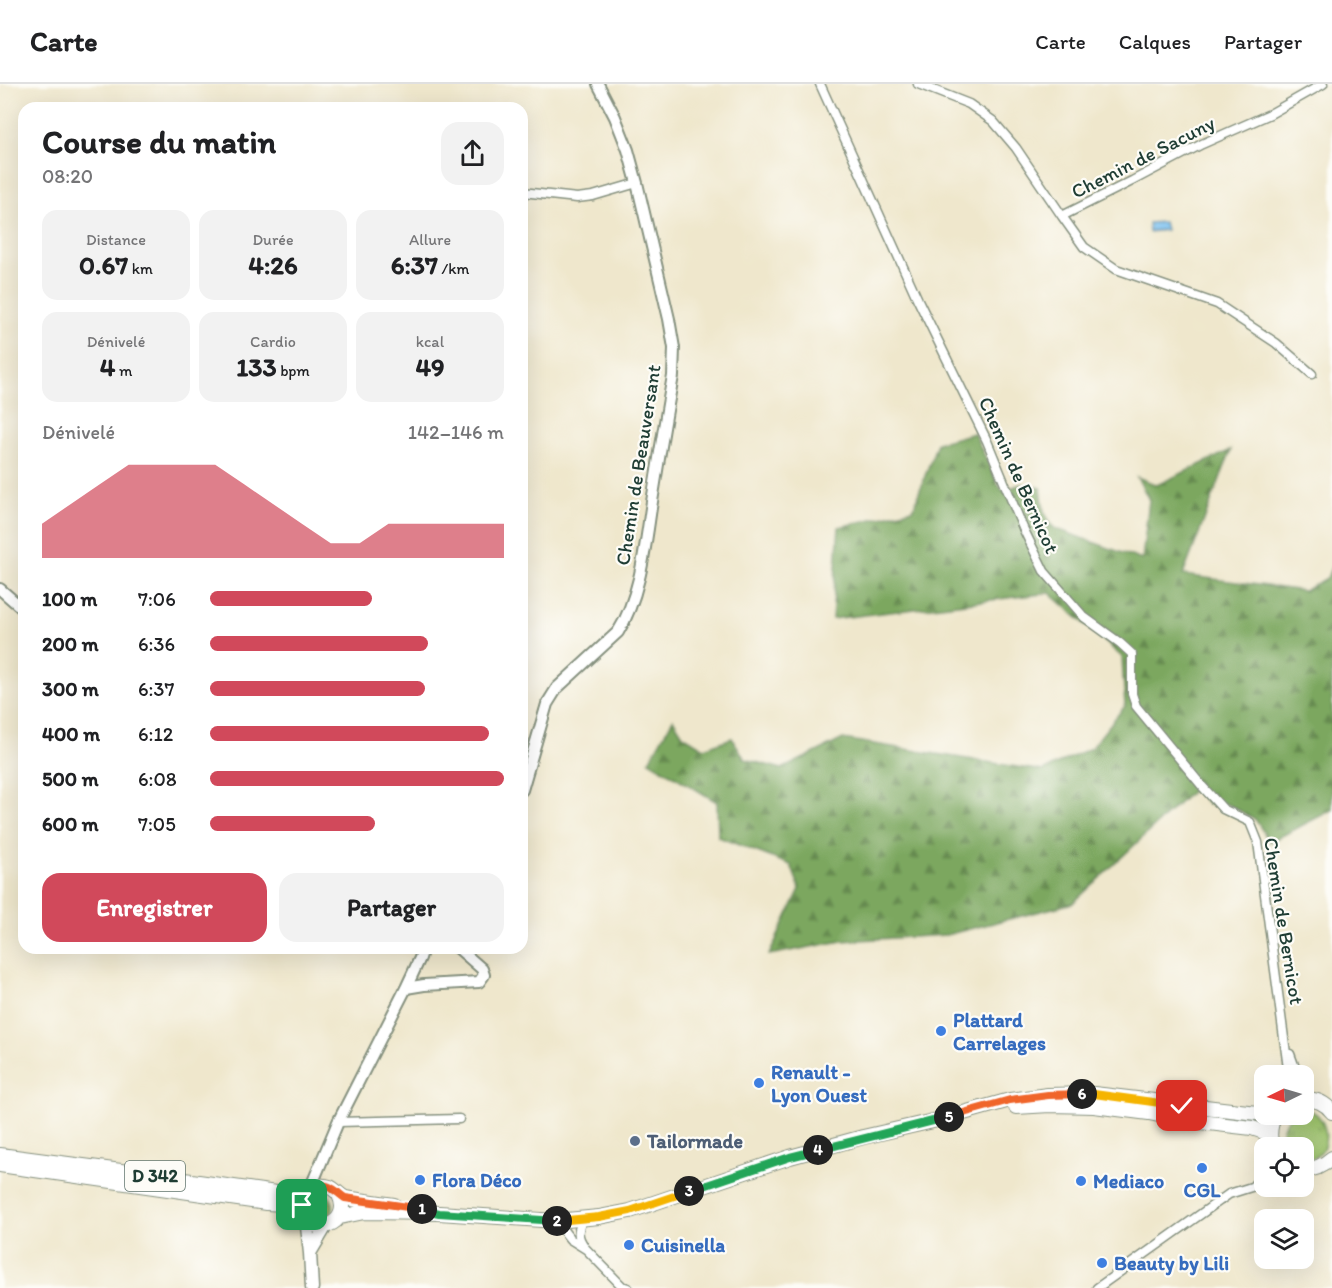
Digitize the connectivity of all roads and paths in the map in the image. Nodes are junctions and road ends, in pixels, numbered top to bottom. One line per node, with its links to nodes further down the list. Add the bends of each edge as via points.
1 (598, 84): 5 (street, Chemin de Beauversant, via 628,150)
2 (820, 84): 15 (street, Chemin de Bernicot, via 1044,571 1084,617 1132,654 1132,694 1139,710 1223,809 1250,822 1258,842)
3 (918, 84): 7 (street, Chemin de Sacuny, via 969,104 993,121)
4 (1323, 84): 7 (street, Chemin de Sacuny)
5 (637, 183): 6 (street, via 577,198); 11 (street, Chemin de Beauversant, via 674,348 673,376 644,551 631,606 622,626 557,688 547,704)
6 (528, 193)
7 (1062, 216): 8 (street, via 1084,247 1116,269 1218,304 1276,343)
8 (1312, 374)
9 (0, 589): 10 (street)
10 (18, 605)
11 (528, 769)
12 (421, 954): 14 (street)
13 (465, 954): 14 (street, via 482,969 484,975 479,982)
14 (406, 988): 23 (street)
15 (1284, 1036): 16 (street, Chemin de Bernicot); 17 (street, Chemin de Bernicot)
16 (1288, 1065)
17 (1294, 1065)
18 (1314, 1100): 20 (main road)
19 (972, 1111): 21 (main road, via 1010,1100 1094,1094); 24 (main road, via 1094,1106 1252,1128); 37 (main road, via 790,1157 630,1211)
20 (1332, 1112)
21 (1254, 1113)
22 (459, 1119): 23 (street)
23 (338, 1122): 27 (street)
24 (1263, 1137)
25 (0, 1155): 32 (main road, D 342, via 283,1194)
26 (1332, 1158): 29 (main road)
27 (322, 1160): 32 (street); 33 (street)
28 (0, 1166): 35 (main road, D 342, via 284,1204)
29 (1314, 1169)
30 (1254, 1185): 31 (street)
31 (1252, 1187): 44 (street, via 1229,1194)
32 (310, 1190): 33 (main road, via 321,1186); 35 (main road, via 303,1200)
33 (336, 1192): 34 (main road, via 345,1198); 36 (main road, via 343,1206)
34 (439, 1213): 36 (main road, via 364,1212); 38 (main road)
35 (304, 1214): 39 (main road, via 313,1224); 41 (main road)
36 (340, 1217): 39 (main road)
37 (583, 1218): 38 (main road); 40 (street, via 578,1238)
38 (556, 1221): 40 (street, via 570,1239)
39 (326, 1226): 41 (main road)
40 (586, 1249): 43 (street)
41 (310, 1253): 42 (main road)
42 (312, 1288)
43 (628, 1288)
44 (1097, 1288)

